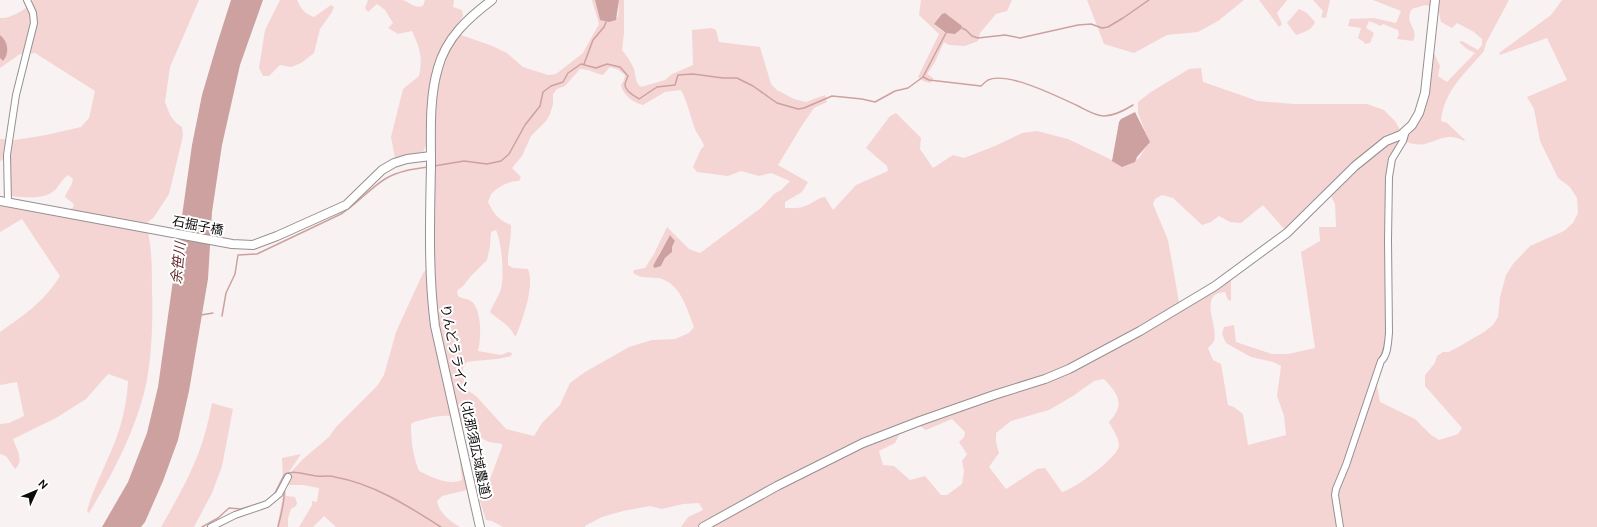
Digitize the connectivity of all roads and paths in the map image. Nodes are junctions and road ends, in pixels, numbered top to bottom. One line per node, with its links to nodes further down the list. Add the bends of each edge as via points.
1 (27, 0): 6 (street, via 34,23 16,95)
2 (492, 0): 5 (street, りんどうライン（北那須広域農道）, via 463,24 438,67 434,84)
3 (1435, 0): 4 (street, via 1425,93 1419,113)
4 (1406, 131): 10 (street, via 1386,141 1356,166 1288,233 1215,286 1140,331 1045,379 979,400 863,443); 11 (street, via 1392,159 1389,177 1388,346 1336,489)
5 (431, 156): 6 (street, 石掘子橋, via 394,163 382,170 346,205 254,245 232,244); 9 (street, りんどうライン（北那須広域農道）, via 431,299)
6 (4, 201)
7 (288, 477): 8 (street, via 279,494 267,504)
8 (211, 527)
9 (480, 527)
10 (703, 527)
11 (1340, 527)

